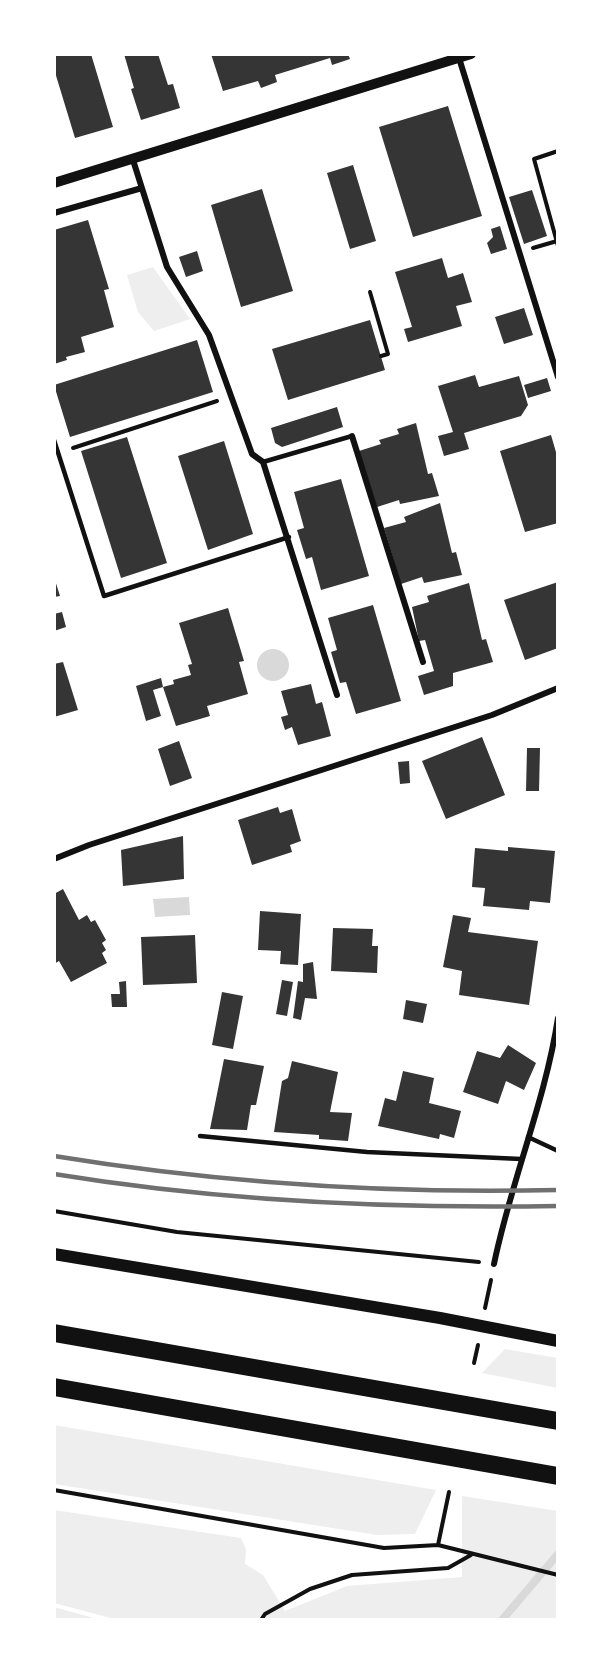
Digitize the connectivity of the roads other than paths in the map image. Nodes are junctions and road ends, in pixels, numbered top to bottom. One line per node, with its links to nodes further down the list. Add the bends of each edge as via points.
1 (471, 54): 2 (street)
2 (459, 58): 3 (street); 7 (street)
3 (133, 160): 4 (street); 5 (street)
4 (54, 183)
5 (142, 188): 6 (street); 10 (street, via 166,267 209,335 252,454)
6 (54, 213)
7 (558, 377)
8 (352, 436): 10 (lane); 12 (street)
9 (54, 440): 11 (lane, via 104,596)
10 (263, 462): 11 (street)
11 (289, 537): 14 (street)
12 (423, 662)
13 (558, 688): 15 (street, via 492,715)
14 (337, 695)
15 (54, 859)
16 (558, 1018): 18 (street)
17 (200, 1136): 20 (lane, via 367,1152)
18 (528, 1137): 19 (lane); 20 (street)
19 (558, 1151)
20 (521, 1159): 22 (street)
21 (54, 1254): 24 (main road)
22 (494, 1264)
23 (54, 1333): 26 (highway)
24 (558, 1341)
25 (54, 1387): 27 (highway)
26 (558, 1421)
27 (558, 1476)

